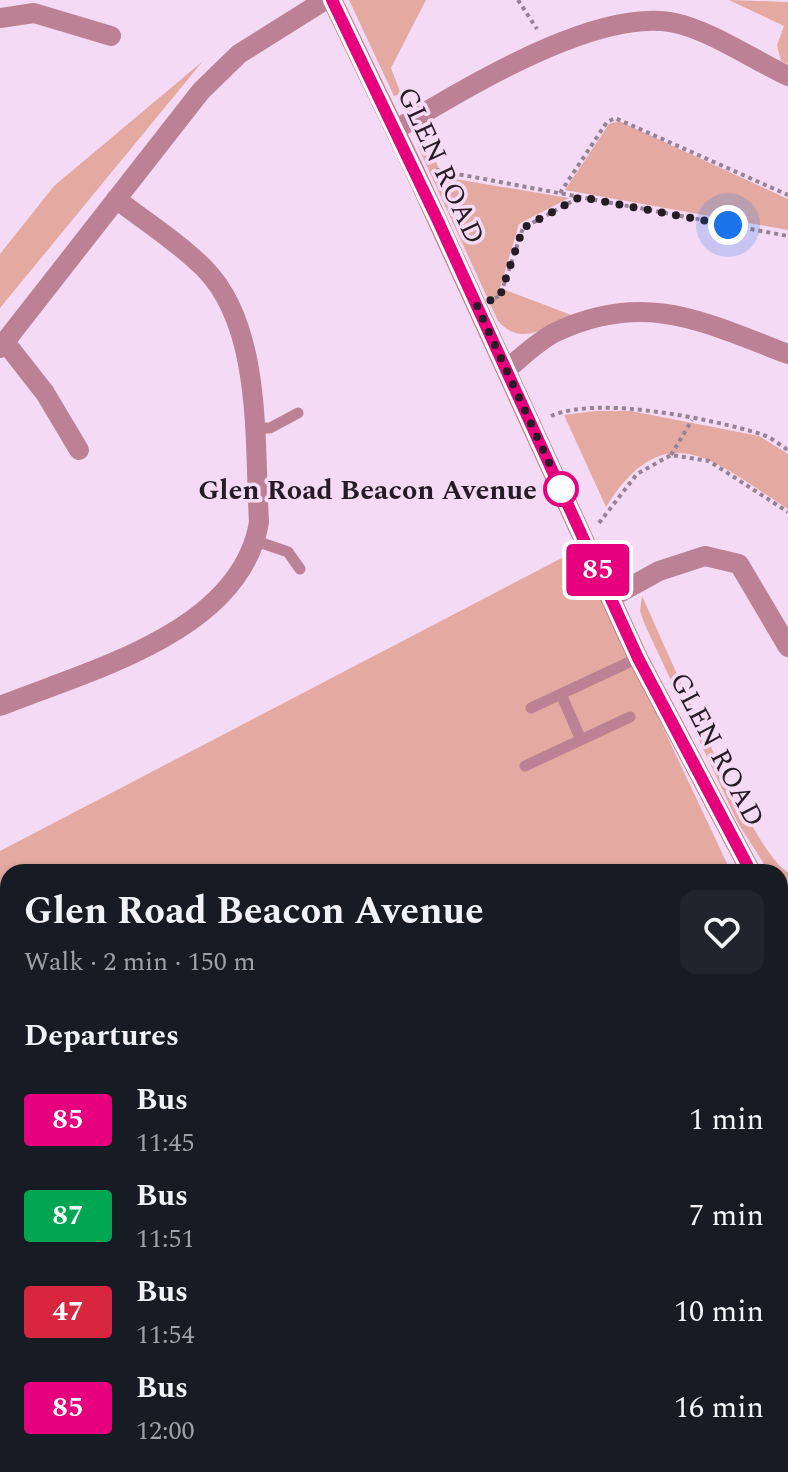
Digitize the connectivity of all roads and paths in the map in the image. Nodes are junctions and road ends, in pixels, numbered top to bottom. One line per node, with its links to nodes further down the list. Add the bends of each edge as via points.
1 (325, 0): 13 (street, via 230,63 201,91)
2 (332, 0): 8 (street, GLEN ROAD)
3 (518, 0): 6 (path)
4 (0, 18): 5 (street, via 34,13)
5 (111, 36)
6 (549, 48): 7 (street, via 606,25 682,24); 8 (street)
7 (788, 76)
8 (395, 130): 9 (street, GLEN ROAD)
9 (412, 165): 10 (path); 15 (street, GLEN ROAD)
10 (560, 193): 11 (path, via 607,122 615,118); 12 (path)
11 (788, 195)
12 (580, 197): 14 (path); 15 (path, via 523,228 500,296)
13 (116, 199): 16 (street); 22 (street, via 204,268 228,300 243,337)
14 (788, 236)
15 (477, 306): 18 (street, GLEN ROAD)
16 (2, 345): 23 (street, via 45,393)
17 (788, 354): 18 (street, via 685,314 612,312 554,332)
18 (507, 369): 21 (street, GLEN ROAD)
19 (298, 413): 22 (lane, via 270,428)
20 (692, 420): 21 (path, via 620,406 564,410); 24 (path, via 764,435); 25 (path)
21 (532, 424): 28 (street, GLEN ROAD)
22 (253, 428): 27 (street)
23 (79, 450)
24 (788, 450)
25 (671, 455): 26 (path, via 709,461); 28 (path, via 637,474)
26 (788, 512)
27 (256, 541): 29 (lane, via 288,552); 34 (street, via 237,580 215,605 128,654)
28 (584, 541): 30 (street, GLEN ROAD)
29 (300, 569)
30 (610, 598): 31 (street, via 659,571 705,556 739,564); 32 (street, GLEN ROAD)
31 (788, 647)
32 (638, 658): 33 (lane); 39 (street, GLEN ROAD)
33 (561, 694): 35 (lane); 37 (lane)
34 (0, 706)
35 (531, 708)
36 (630, 717): 37 (lane)
37 (581, 740): 38 (lane)
38 (525, 766)
39 (747, 864)

